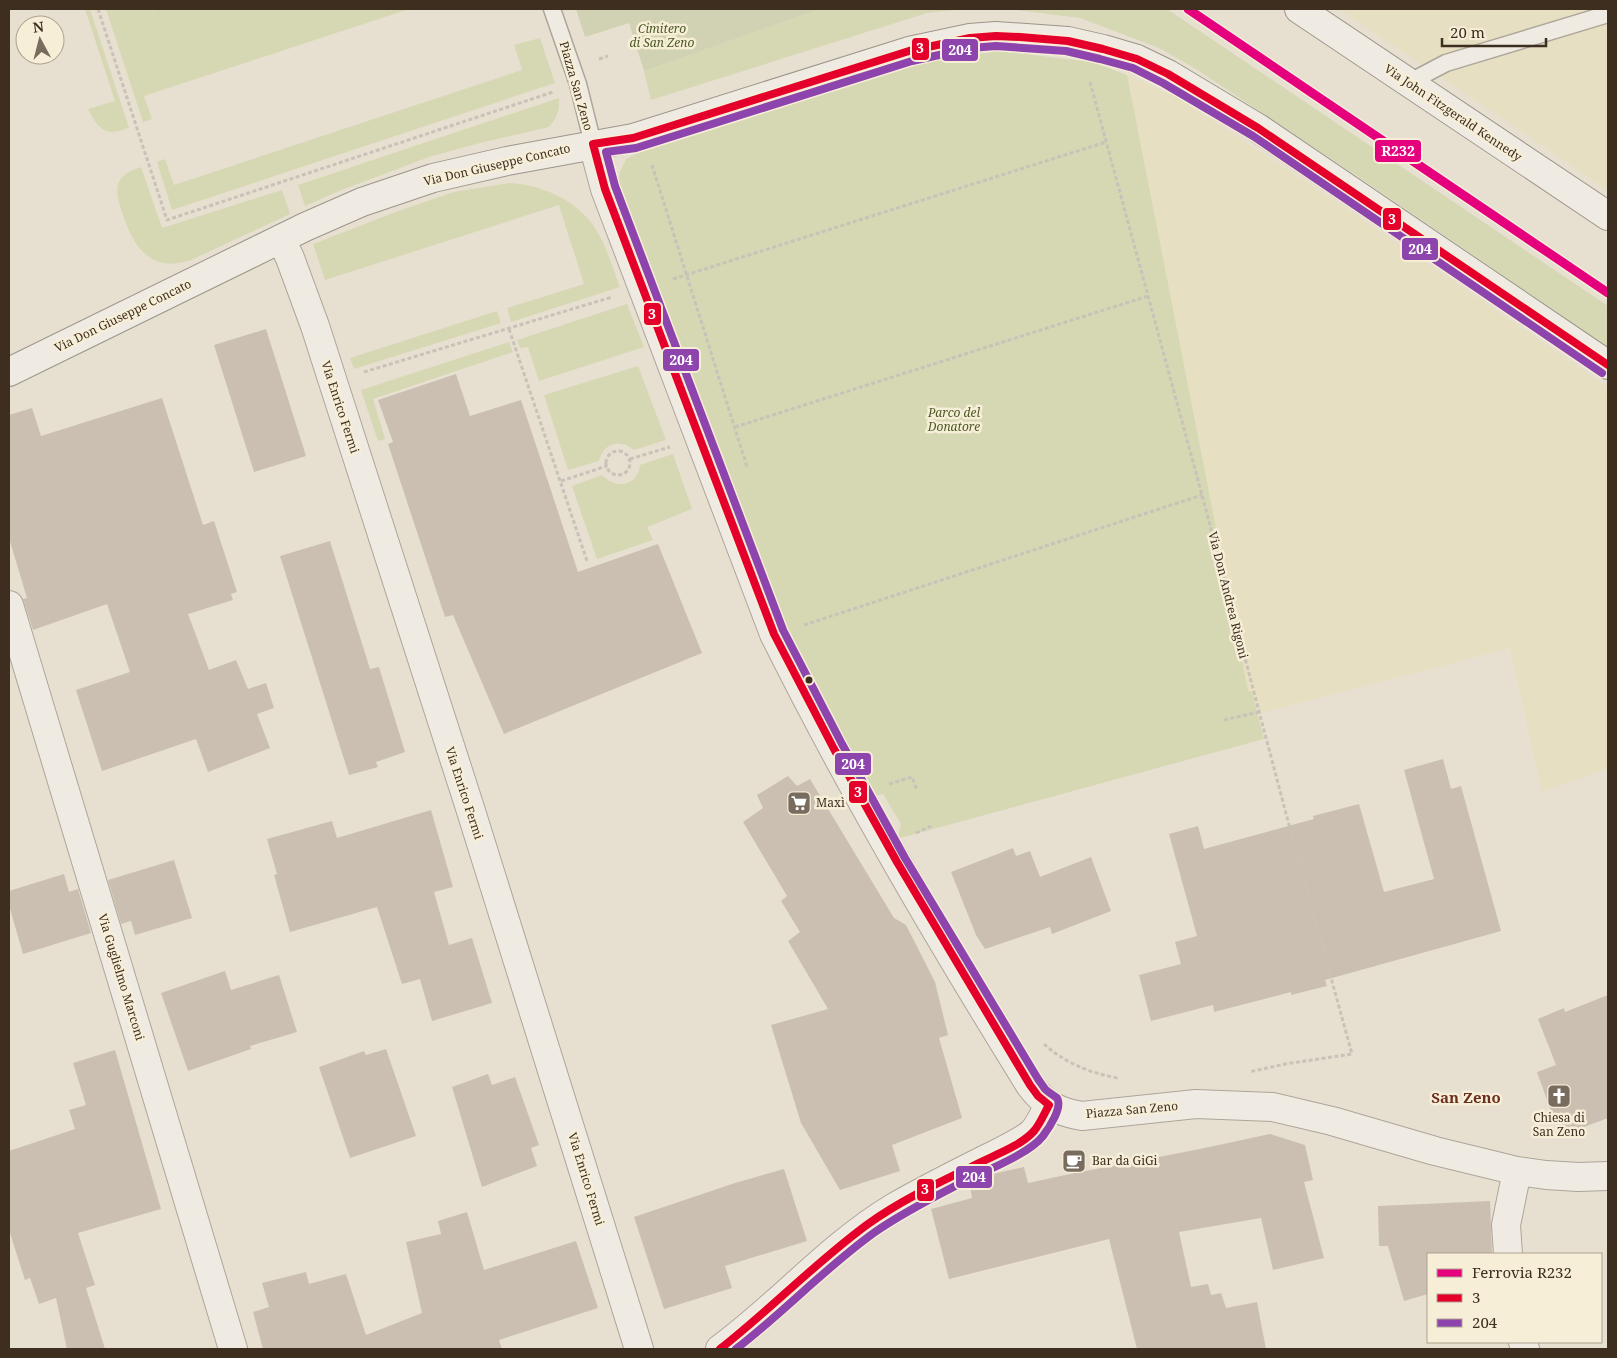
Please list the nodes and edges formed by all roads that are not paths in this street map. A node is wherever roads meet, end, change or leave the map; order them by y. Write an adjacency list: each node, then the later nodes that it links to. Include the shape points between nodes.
1 (552, 9): 5 (lane, Piazza San Zeno, via 578,84)
2 (1299, 9): 4 (street, Via John Fitzgerald Kennedy)
3 (1608, 14): 4 (lane, via 1446,63)
4 (1408, 83): 6 (street, Via John Fitzgerald Kennedy)
5 (593, 144): 7 (street, Via Don Giuseppe Concato, via 433,178 362,202); 8 (street, Via Don Giuseppe Concato, via 633,138 909,51 996,36 1068,41 1137,60 1168,74 1258,128); 11 (street, Piazza San Zeno, via 605,189 774,634 809,704 918,900 1030,1085)
6 (1608, 216)
7 (281, 239): 9 (street, Via Don Giuseppe Concato); 16 (street, Via Enrico Fermi, via 314,326 470,808)
8 (1608, 365)
9 (9, 372)
10 (9, 605): 15 (street, Via Guglielmo Marconi)
11 (1049, 1105): 12 (street, Piazza San Zeno, via 1082,1116 1196,1104 1273,1107 1435,1152); 17 (street, via 1032,1133 872,1221)
12 (1517, 1170): 13 (street, Piazza San Zeno, via 1578,1178); 14 (street, via 1506,1225)
13 (1608, 1176)
14 (1508, 1253)
15 (233, 1349)
16 (639, 1349)
17 (720, 1349)

